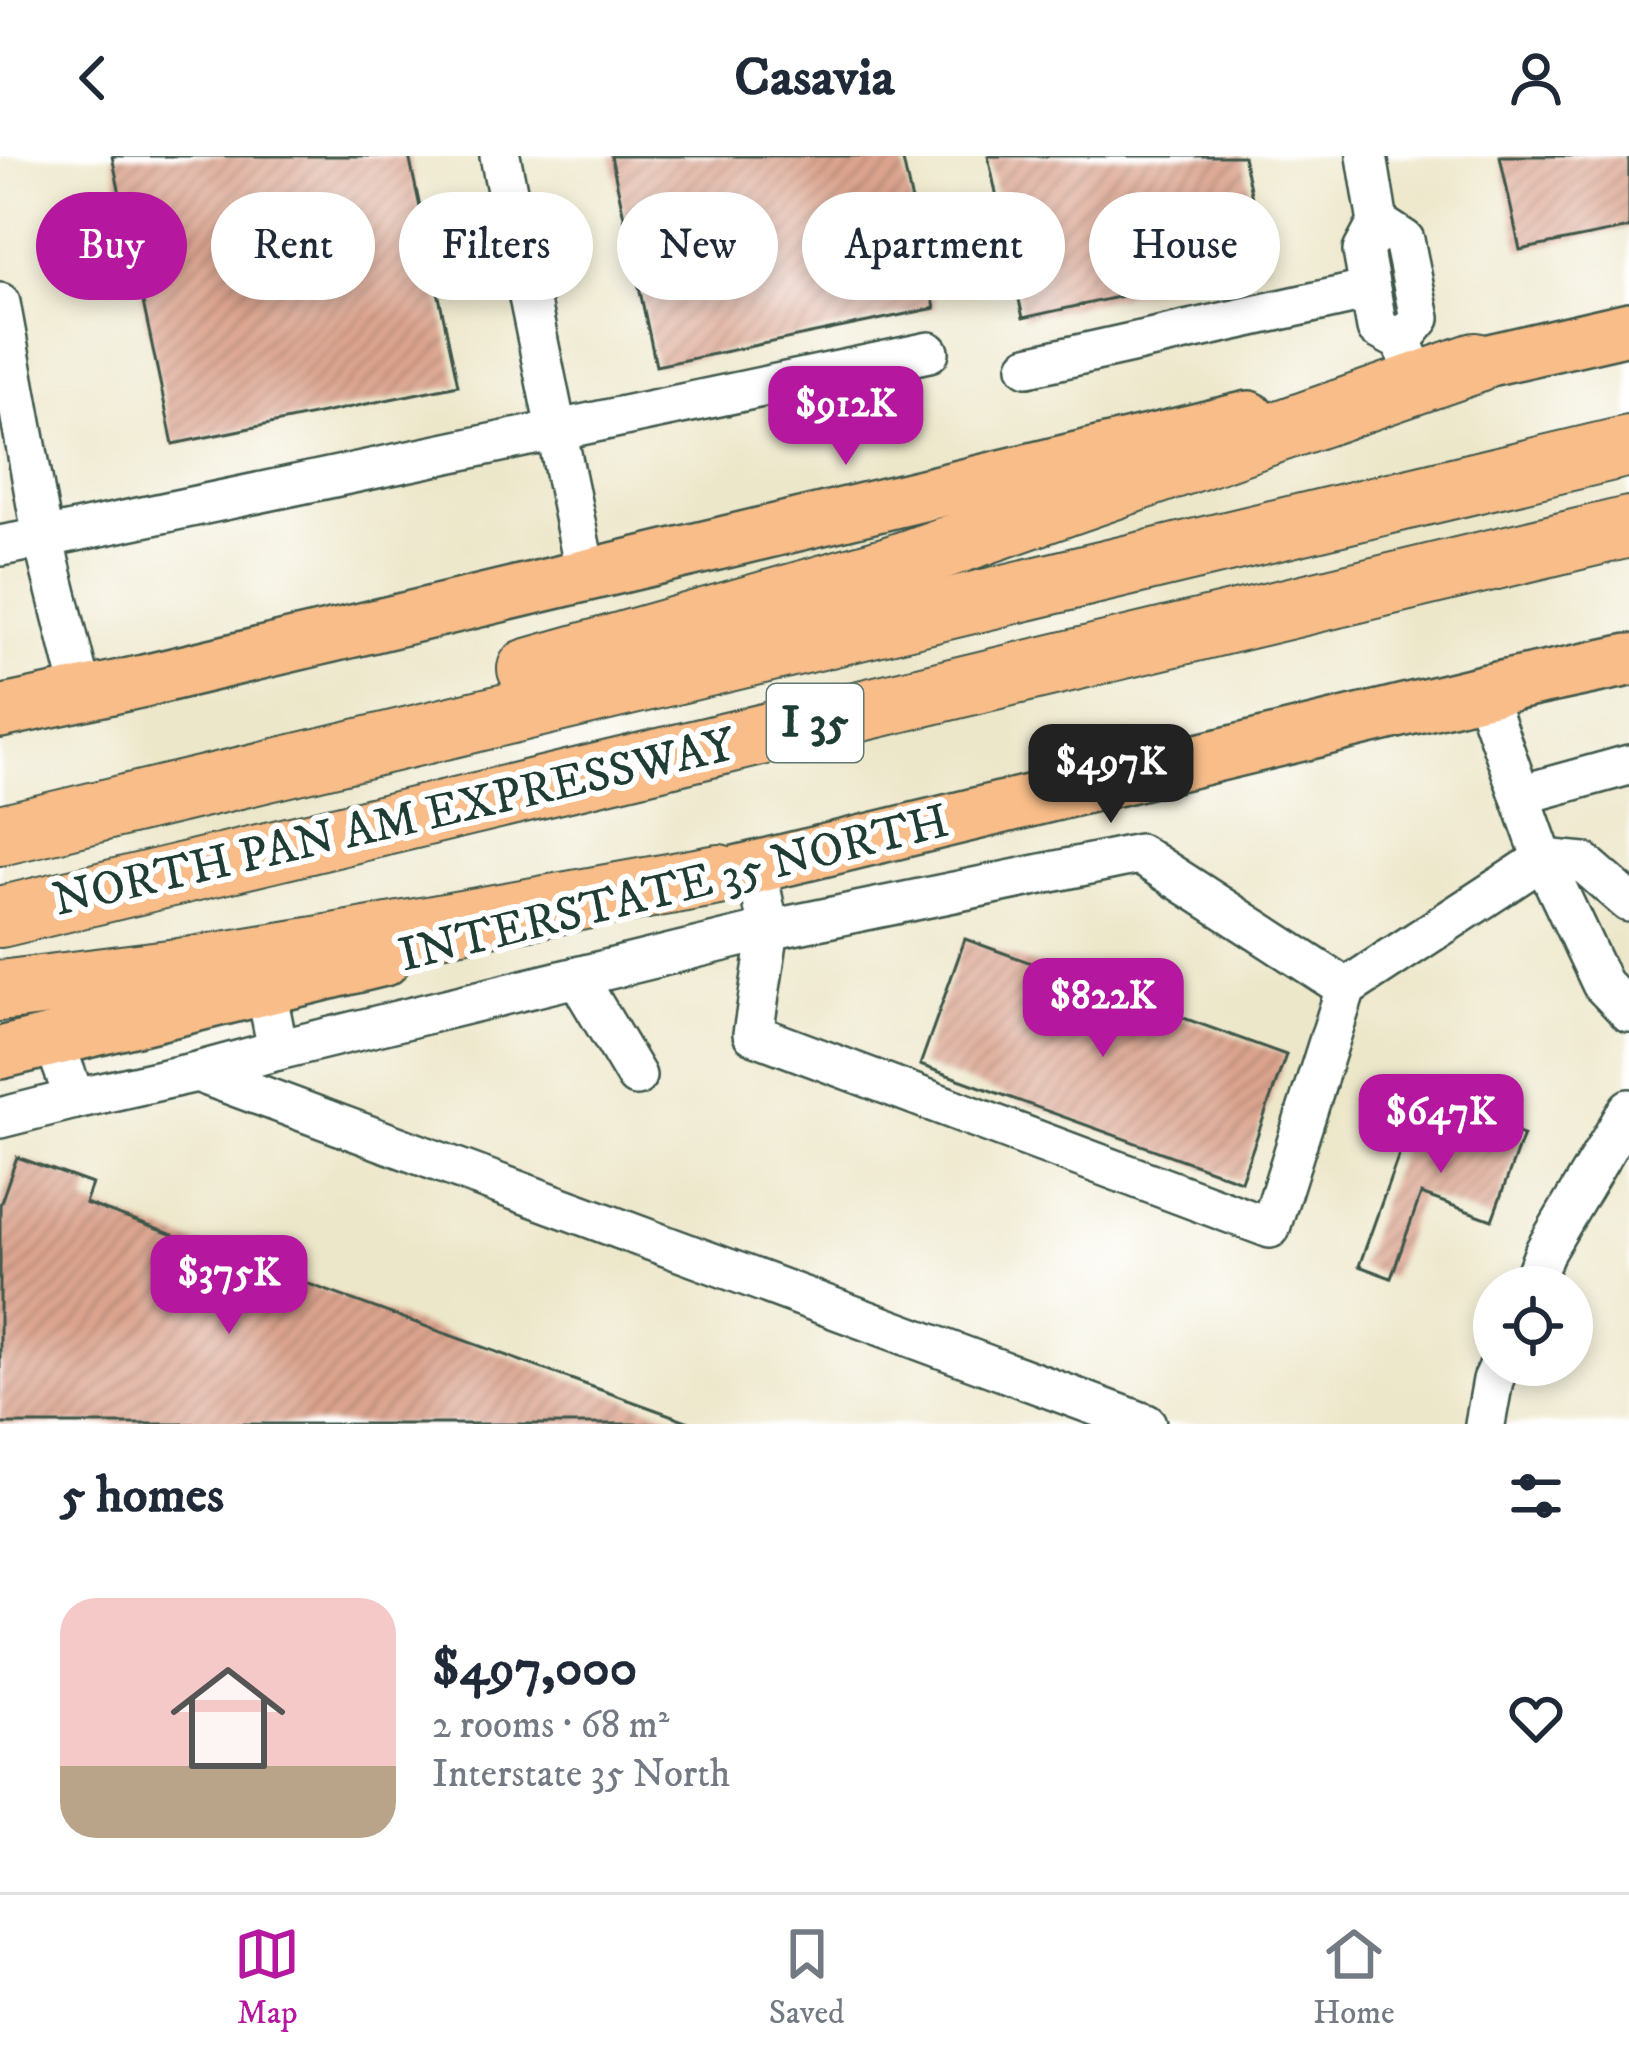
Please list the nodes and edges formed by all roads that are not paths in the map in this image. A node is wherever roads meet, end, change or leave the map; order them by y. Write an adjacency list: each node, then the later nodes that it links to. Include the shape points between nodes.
1 (500, 156): 11 (street)
2 (1366, 156): 3 (street)
3 (1378, 223): 4 (street, via 1363,250); 8 (street, via 1404,240 1420,318)
4 (1370, 290): 8 (street, via 1377,328); 10 (street)
5 (0, 303): 14 (street)
6 (1629, 328): 9 (main road)
7 (929, 352): 11 (street)
8 (1409, 359): 9 (main road); 16 (main road)
9 (1475, 363): 23 (highway, via 892,566)
10 (1028, 365)
11 (555, 429): 14 (street); 16 (street)
12 (1629, 446): 24 (highway, NORTH PAN AM EXPRESSWAY / I 35)
13 (1629, 527): 28 (highway, NORTH PAN AM EXPRESSWAY / I 35)
14 (44, 538): 15 (street); 19 (street)
15 (0, 546)
16 (586, 575): 19 (main road)
17 (1629, 660): 18 (main road, INTERSTATE 35 NORTH)
18 (1484, 691): 22 (street); 26 (main road, INTERSTATE 35 NORTH)
19 (82, 694): 20 (main road)
20 (0, 712)
21 (1629, 765): 22 (street)
22 (1520, 795): 25 (street)
23 (0, 814)
24 (0, 835)
25 (1543, 859): 27 (street, via 1584,863); 31 (street); 34 (street, via 1602,983)
26 (738, 871): 29 (street); 32 (main road, INTERSTATE 35 NORTH); 33 (highway, via 321,946)
27 (1629, 902)
28 (0, 917)
29 (770, 930): 30 (street); 31 (street, via 1139,854); 31 (street, via 753,1034 1270,1228)
30 (577, 977): 36 (street); 39 (street)
31 (1346, 988)
32 (266, 990): 35 (main road, INTERSTATE 35 NORTH); 36 (street)
33 (0, 991)
34 (1629, 1012)
35 (53, 1040): 37 (main road, INTERSTATE 35 NORTH); 40 (street)
36 (278, 1050): 38 (street)
37 (0, 1053)
38 (197, 1072): 40 (street); 45 (street)
39 (636, 1076)
40 (74, 1099): 42 (street)
41 (1629, 1109): 43 (street)
42 (0, 1118)
43 (1539, 1266)
44 (1492, 1386): 46 (street)
45 (1146, 1424)
46 (1485, 1424)

